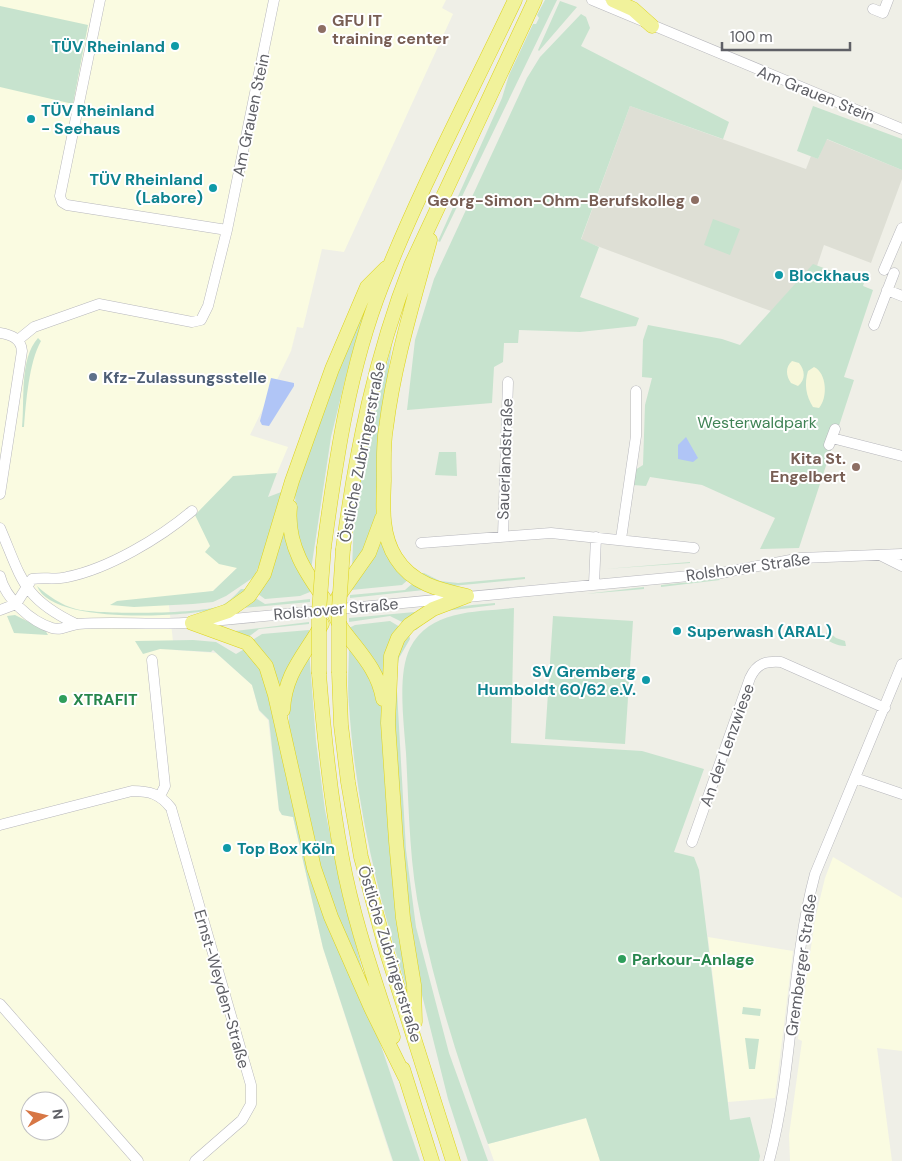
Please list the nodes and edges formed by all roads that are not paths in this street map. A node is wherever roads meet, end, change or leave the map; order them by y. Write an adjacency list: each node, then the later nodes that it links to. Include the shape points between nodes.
1 (100, 0): 13 (street, via 60,196 62,202)
2 (274, 0): 13 (street, Am Grauen Stein)
3 (515, 0): 14 (highway, Östliche Zubringerstraße)
4 (535, 0): 11 (highway, Östliche Zubringerstraße)
5 (592, 0): 9 (street, Am Grauen Stein)
6 (613, 0): 9 (highway, via 633,9)
7 (888, 0): 8 (street, via 883,13)
8 (872, 10)
9 (652, 26): 10 (street, Am Grauen Stein)
10 (902, 129)
11 (439, 208): 27 (highway, via 394,377 385,430); 58 (highway, Östliche Zubringerstraße, bridge, via 411,265 371,389 355,468 338,608 341,725 361,857 387,953)
12 (902, 228): 15 (street, via 889,271)
13 (227, 230): 19 (street, Am Grauen Stein, via 208,306 201,320 192,322 98,304 34,327)
14 (392, 263): 24 (highway, via 367,287 332,368); 59 (highway, Östliche Zubringerstraße, bridge, via 381,286 352,386 335,466 319,611 319,674 330,791 342,860 368,959)
15 (887, 290): 16 (street); 17 (street)
16 (902, 296)
17 (874, 325)
18 (0, 333): 19 (street)
19 (18, 340): 25 (street, via 22,351)
20 (508, 382): 29 (street, Sauerlandstraße)
21 (636, 391): 31 (street, via 636,436)
22 (832, 437): 23 (street)
23 (902, 456)
24 (292, 481): 43 (highway, via 288,523 294,549); 45 (highway, via 259,583 249,596 228,611)
25 (0, 494)
26 (192, 511): 39 (street, via 157,538 132,551 66,578 32,579)
27 (383, 514): 41 (highway, via 388,542 396,559 414,578 431,587); 43 (highway, via 369,553)
28 (0, 528): 39 (street)
29 (503, 536): 30 (street, Rolshover Straße, via 551,532); 32 (street, Rolshover Straße)
30 (596, 537): 31 (street, Rolshover Straße); 38 (street)
31 (621, 539): 33 (street, Rolshover Straße)
32 (421, 543)
33 (694, 548)
34 (902, 554): 35 (street, Rolshover Straße)
35 (878, 555): 36 (street); 38 (street, Rolshover Straße, via 802,558 738,571)
36 (902, 566)
37 (0, 576): 40 (street, Rolshover Straße)
38 (594, 584): 41 (street, Rolshover Straße)
39 (26, 588): 40 (street); 42 (street); 46 (street, via 39,602)
40 (4, 594): 42 (street, Rolshover Straße)
41 (467, 596): 43 (street, Rolshover Straße); 50 (highway, via 433,609 409,625 398,638 391,656)
42 (16, 604): 44 (street); 46 (street, Rolshover Straße, via 54,628)
43 (331, 609): 45 (street, Rolshover Straße); 50 (highway, via 370,664 380,684); 51 (highway, via 298,660 284,691)
44 (0, 610)
45 (192, 623): 46 (street, Rolshover Straße); 51 (highway, via 235,637 247,643 259,656 271,681)
46 (76, 624)
47 (152, 660): 54 (street, via 165,786)
48 (902, 664): 49 (street, Gremberger Straße)
49 (885, 708): 52 (street, Gremberger Straße); 56 (street, An der Lenzwiese, via 782,662 769,661 759,665 750,678)
50 (388, 723): 58 (highway, via 403,918 414,985)
51 (284, 738): 59 (highway, via 314,868 331,917)
52 (855, 778): 53 (street); 64 (street, Gremberger Straße, via 815,874 806,908 782,1100)
53 (902, 794)
54 (162, 797): 55 (street, via 150,792 132,791); 61 (street, Ernst-Weyden-Straße, via 171,808 251,1085 251,1104 242,1120)
55 (0, 826)
56 (692, 842)
57 (0, 1004): 60 (street)
58 (415, 1037): 63 (highway, Östliche Zubringerstraße)
59 (405, 1077): 62 (highway, Östliche Zubringerstraße)
60 (138, 1161)
61 (195, 1161)
62 (432, 1161)
63 (453, 1161)
64 (769, 1161)

